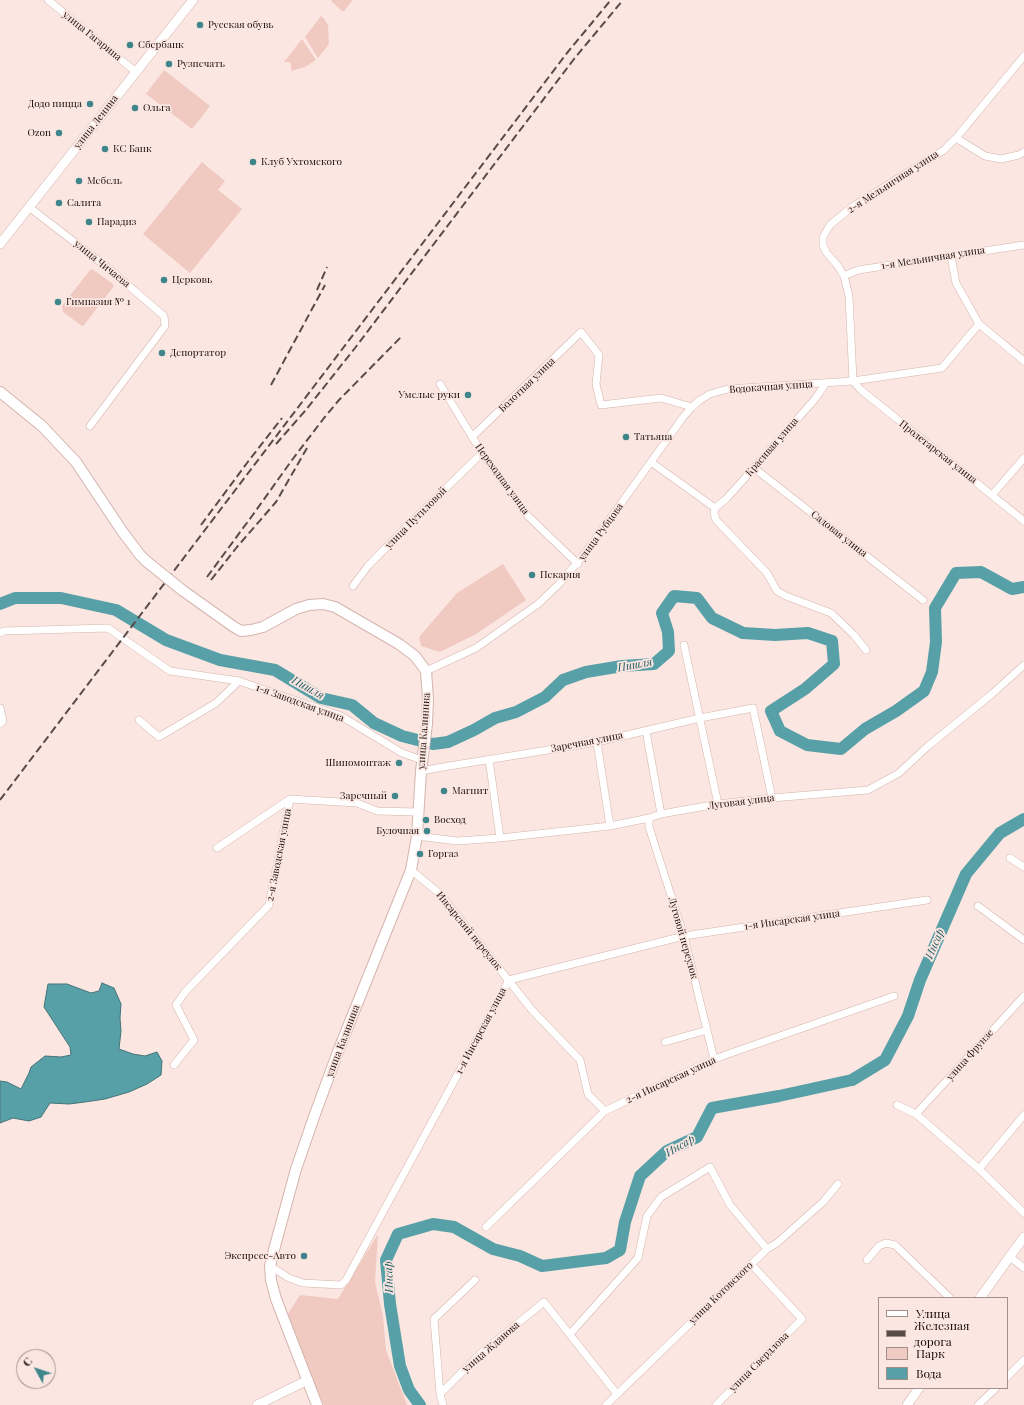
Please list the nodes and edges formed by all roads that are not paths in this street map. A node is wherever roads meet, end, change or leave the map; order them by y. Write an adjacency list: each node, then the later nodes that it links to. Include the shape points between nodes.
1 (48, 0): 4 (street, улица Гагарина)
2 (193, 0): 4 (street, улица Ленина)
3 (1024, 56): 5 (street, 2-я Мельничная улица)
4 (136, 72): 7 (street, улица Ленина)
5 (956, 138): 6 (street, via 985,156 1001,159); 11 (street, 2-я Мельничная улица, via 944,150 852,207 830,225 823,237 823,245)
6 (1024, 152)
7 (29, 207): 8 (street, улица Ленина); 19 (street, улица Чичаева, via 108,268 164,316 165,326)
8 (0, 244)
9 (1024, 245): 10 (street, 1-я Мельничная улица)
10 (951, 256): 11 (street, 1-я Мельничная улица, via 858,270); 12 (street, via 956,283)
11 (844, 276): 14 (street, via 849,296)
12 (980, 324): 13 (street); 14 (street, Водокачная улица, via 942,368)
13 (1024, 361)
14 (853, 381): 15 (street, Водокачная улица); 25 (street, Пролетарская улица)
15 (826, 383): 18 (street, Водокачная улица, via 728,389 710,394); 24 (street, Красивая улица)
16 (440, 384): 20 (street, Переходная улица)
17 (0, 392): 35 (main road, bridge, via 42,426 76,462 146,562 234,627 241,630 263,627 296,609 323,604 335,607 399,644 415,656)
18 (692, 407): 20 (street, Болотная улица, via 661,398 601,404 596,384 599,355 581,332); 23 (street, улица Рубцова)
19 (90, 426)
20 (472, 437): 21 (street, Переходная улица)
21 (482, 453): 28 (street, Переходная улица, via 528,516); 29 (street, улица Путиловой, via 368,566)
22 (1024, 458): 25 (street)
23 (651, 462): 26 (street); 28 (street, улица Рубцова)
24 (754, 468): 26 (street, Красивая улица); 30 (street, Садовая улица)
25 (992, 495): 27 (street, Пролетарская улица)
26 (715, 508): 33 (street, via 716,520 767,573 777,591 831,613)
27 (1024, 521)
28 (578, 564): 35 (street, улица Рубцова, via 538,604 476,648)
29 (354, 586)
30 (923, 600)
31 (2, 632): 36 (street, 1-я Заводская улица, via 108,628 170,671)
32 (684, 645): 38 (street)
33 (866, 650)
34 (1024, 665): 46 (street, Луговая улица, via 898,773 868,790)
35 (426, 671): 43 (main road, улица Калинина, via 428,698)
36 (239, 681): 39 (street, via 216,703 159,737); 43 (street, 1-я Заводская улица, via 341,716 402,753)
37 (0, 708): 40 (street, via 3,721)
38 (700, 718): 41 (street, Заречная улица); 46 (street, Заречная улица, via 752,708); 48 (street)
39 (139, 720)
40 (0, 724)
41 (646, 731): 42 (street, Заречная улица); 50 (street)
42 (597, 742): 44 (street, Заречная улица); 52 (street)
43 (423, 756): 45 (main road, улица Калинина)
44 (489, 759): 45 (street, Заречная улица); 54 (street)
45 (421, 771): 49 (main road, улица Калинина)
46 (772, 798): 48 (street, Луговая улица)
47 (290, 799): 49 (street, 2-я Заводская улица, via 357,804 377,811); 55 (street); 69 (street, 2-я Заводская улица, via 269,906 185,992 176,1005 194,1040)
48 (718, 804): 50 (street, Луговая улица)
49 (418, 812): 53 (main road, улица Калинина)
50 (661, 814): 51 (street, Луговая улица)
51 (649, 818): 52 (street, Луговая улица); 61 (street, Луговой переулок, via 649,827)
52 (610, 826): 54 (street, Луговая улица)
53 (417, 836): 54 (street, Луговая улица, via 457,841); 58 (main road, улица Калинина)
54 (500, 838)
55 (218, 848)
56 (1010, 858): 57 (street)
57 (1024, 867)
58 (411, 870): 63 (street, Инсарский переулок, via 440,894); 83 (main road, улица Калинина, via 315,1114 296,1169)
59 (927, 900): 61 (street, 1-я Инсарская улица)
60 (978, 906): 62 (street)
61 (684, 936): 63 (street, 1-я Инсарская улица); 66 (street, Луговой переулок)
62 (1024, 940)
63 (509, 980): 71 (street, Инсарский переулок, via 532,1010 580,1060 588,1094); 83 (street, 1-я Инсарская улица, via 346,1280 341,1285 303,1282 289,1278)
64 (894, 996): 68 (street, 2-я Инсарская улица)
65 (1024, 996): 72 (street, улица Фрунзе)
66 (707, 1030): 67 (street); 68 (street, Луговой переулок)
67 (666, 1042)
68 (714, 1059): 71 (street, 2-я Инсарская улица)
69 (174, 1065)
70 (897, 1105): 72 (street)
71 (605, 1111): 77 (street, 2-я Инсарская улица)
72 (916, 1114): 74 (street)
73 (1024, 1115): 74 (street)
74 (979, 1169): 76 (street)
75 (838, 1184): 79 (street, улица Котовского, via 823,1202)
76 (1024, 1213)
77 (486, 1227)
78 (1024, 1237): 80 (street)
79 (767, 1249): 82 (street, улица Котовского); 88 (street, via 730,1205 710,1167 661,1197 647,1216 638,1258)
80 (1010, 1256): 84 (street); 87 (street)
81 (868, 1260): 86 (street, via 879,1246 886,1243 895,1245)
82 (751, 1264): 95 (street, улица Котовского); 100 (street, улица Свердлова, via 802,1319)
83 (270, 1266): 91 (main road, улица Калинина, via 276,1299)
84 (1024, 1268)
85 (475, 1280): 94 (street, via 434,1319)
86 (949, 1297)
87 (981, 1297)
88 (570, 1334): 94 (street, улица Жданова, via 544,1302 480,1354); 95 (street)
89 (1024, 1360): 90 (street)
90 (1008, 1376)
91 (308, 1380): 96 (street); 97 (main road, улица Калинина)
92 (918, 1389): 101 (street)
93 (995, 1389): 102 (street)
94 (440, 1394): 98 (street)
95 (616, 1394): 99 (street, улица Котовского)
96 (257, 1405)
97 (318, 1405)
98 (444, 1405)
99 (606, 1405)
100 (716, 1405)
101 (907, 1405)
102 (978, 1405)

